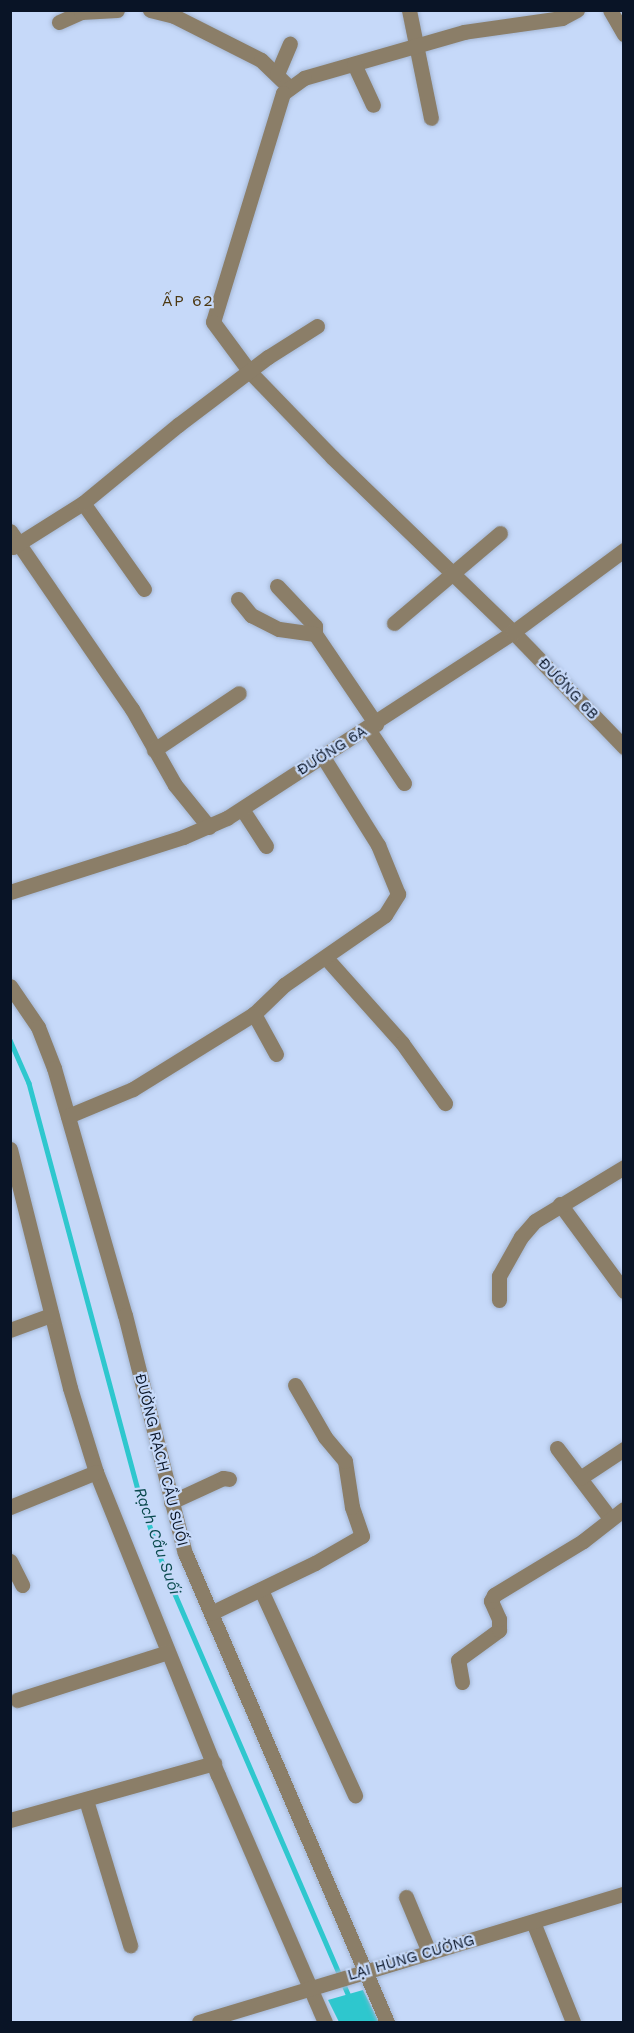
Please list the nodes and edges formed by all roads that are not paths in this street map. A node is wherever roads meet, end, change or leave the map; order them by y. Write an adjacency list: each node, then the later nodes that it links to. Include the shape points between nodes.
1 (117, 10): 7 (street)
2 (150, 10): 9 (street, via 174,16)
3 (194, 10): 9 (street)
4 (409, 10): 12 (street)
5 (577, 10): 12 (street, via 562,18 464,32)
6 (610, 10): 10 (street)
7 (93, 11): 8 (street)
8 (59, 22)
9 (197, 29): 14 (street, via 261,60)
10 (624, 34)
11 (290, 44): 14 (street)
12 (417, 46): 13 (street); 17 (street)
13 (354, 64): 15 (street, via 304,78); 16 (street)
14 (277, 74): 15 (street)
15 (290, 88): 19 (street, ĐƯỜNG 6B, via 274,111 213,322)
16 (373, 105)
17 (431, 118)
18 (317, 326): 19 (street)
19 (250, 372): 20 (street); 25 (street, ĐƯỜNG 6B)
20 (83, 503): 23 (street); 27 (street)
21 (10, 531): 23 (street)
22 (500, 533): 25 (street)
23 (15, 547): 35 (street, via 132,709)
24 (624, 550): 30 (street, ĐƯỜNG 6A)
25 (450, 574): 29 (street); 30 (street, ĐƯỜNG 6B)
26 (277, 585): 31 (street, via 315,626)
27 (144, 589)
28 (238, 599): 31 (street, via 252,615 279,629)
29 (394, 622)
30 (513, 632): 33 (street, ĐƯỜNG 6A); 34 (street, ĐƯỜNG 6B)
31 (315, 634): 33 (street)
32 (239, 693): 35 (street)
33 (372, 726): 36 (street, ĐƯỜNG 6A); 37 (street)
34 (624, 747)
35 (154, 750): 39 (street, via 175,785)
36 (323, 756): 38 (street, ĐƯỜNG 6A); 42 (street, via 378,845 398,894 385,915)
37 (404, 783)
38 (242, 809): 39 (street, ĐƯỜNG 6A); 40 (street)
39 (209, 827): 41 (street, ĐƯỜNG 6A)
40 (266, 846)
41 (10, 892)
42 (327, 959): 44 (street, via 284,985); 46 (street, via 402,1043)
43 (10, 986): 47 (street, ĐƯỜNG RẠCH CẦU SUỐI, via 38,1027)
44 (254, 1014): 45 (street); 47 (street, via 134,1089)
45 (276, 1054)
46 (445, 1103)
47 (68, 1116): 61 (street, ĐƯỜNG RẠCH CẦU SUỐI, via 125,1315)
48 (10, 1149): 53 (street)
49 (623, 1168): 50 (street)
50 (560, 1204): 51 (street); 52 (street, via 535,1221 521,1237 499,1276)
51 (624, 1291)
52 (499, 1300)
53 (51, 1315): 54 (street); 58 (street)
54 (10, 1329)
55 (295, 1385): 67 (street, via 325,1437 345,1461 352,1507 362,1536)
56 (557, 1448): 59 (street)
57 (624, 1449): 59 (street)
58 (96, 1472): 62 (street); 69 (street)
59 (580, 1478): 64 (street)
60 (229, 1479): 61 (street, via 223,1478)
61 (171, 1502): 68 (street, ĐƯỜNG RẠCH CẦU SUỐI, via 185,1553)
62 (10, 1507)
63 (624, 1509): 64 (street)
64 (610, 1518): 70 (street, via 583,1541 494,1595 491,1601 499,1630 458,1660)
65 (10, 1561): 66 (street)
66 (22, 1585)
67 (261, 1590): 68 (street); 73 (street)
68 (212, 1613): 81 (street, ĐƯỜNG RẠCH CẦU SUỐI)
69 (168, 1652): 71 (street); 72 (street)
70 (462, 1682)
71 (17, 1700)
72 (214, 1763): 74 (street); 82 (street)
73 (356, 1795)
74 (86, 1800): 75 (street); 79 (street)
75 (10, 1820)
76 (624, 1894): 78 (street, LẠI HÙNG CƯỜNG)
77 (406, 1897): 80 (street)
78 (533, 1922): 80 (street, LẠI HÙNG CƯỜNG); 86 (street)
79 (130, 1945)
80 (429, 1952): 81 (street, LẠI HÙNG CƯỜNG)
81 (363, 1972): 82 (street, LẠI HÙNG CƯỜNG); 85 (street, ĐƯỜNG RẠCH CẦU SUỐI)
82 (314, 1987): 83 (street, LẠI HÙNG CƯỜNG); 84 (street)
83 (199, 2022)
84 (325, 2022)
85 (387, 2022)
86 (573, 2022)

